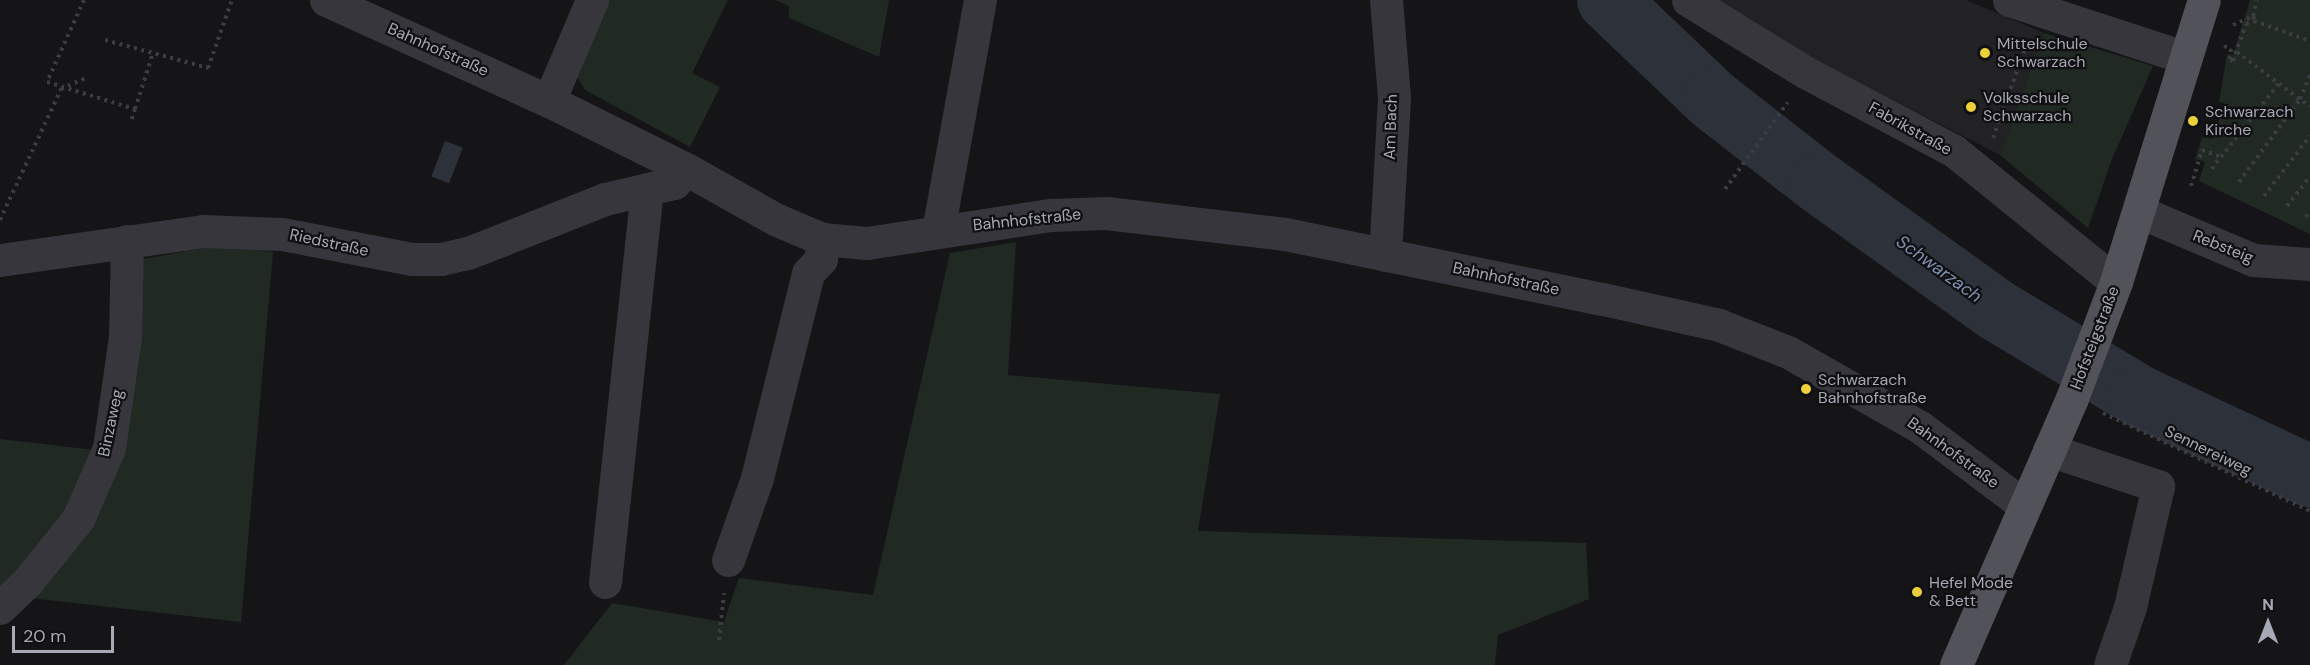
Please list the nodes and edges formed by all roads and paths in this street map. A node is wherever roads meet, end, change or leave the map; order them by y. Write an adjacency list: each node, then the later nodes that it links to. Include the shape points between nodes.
1 (84, 0): 22 (path, via 47,82)
2 (232, 0): 17 (path, via 208,68)
3 (326, 0): 24 (street, Bahnhofstraße)
4 (592, 0): 24 (street)
5 (980, 0): 45 (street)
6 (1386, 0): 48 (street, Am Bach, via 1394,97)
7 (1688, 0): 51 (street, Fabrikstraße, via 1805,72 1954,151)
8 (2204, 0): 18 (main road, Hofsteigstraße)
9 (2257, 0): 11 (path)
10 (2024, 5): 18 (street); 30 (path)
11 (2254, 19): 12 (path); 14 (path); 16 (path, via 2246,24)
12 (2230, 26)
13 (105, 40): 17 (path)
14 (2310, 41)
15 (2231, 49): 16 (path, via 2230,60)
16 (2237, 51): 21 (path)
17 (153, 53): 26 (path)
18 (2186, 58): 42 (main road, Hofsteigstraße)
19 (2310, 75): 23 (path)
20 (88, 77): 22 (path)
21 (2279, 83): 23 (path); 31 (path)
22 (61, 89): 26 (path); 44 (path)
23 (2300, 99): 25 (path); 35 (path)
24 (549, 101): 32 (street, Bahnhofstraße)
25 (2310, 107)
26 (135, 109): 28 (path)
27 (1781, 114): 37 (path)
28 (131, 121)
29 (2310, 135): 39 (path)
30 (1990, 148)
31 (2220, 157): 33 (path); 36 (path, via 2202,150)
32 (686, 169): 38 (street, Riedstraße, via 674,183); 46 (street, Bahnhofstraße, via 777,220)
33 (2212, 169)
34 (2310, 177): 40 (path)
35 (2239, 182)
36 (2192, 186)
37 (1725, 189)
38 (647, 190): 47 (street, Riedstraße, via 605,199 468,253 441,259 412,259 282,234 203,231); 57 (street)
39 (2264, 196)
40 (2287, 206)
41 (2310, 211): 43 (path)
42 (2140, 212): 50 (street, Rebsteig, via 2253,260); 51 (main road, Hofsteigstraße)
43 (2306, 217)
44 (0, 220)
45 (938, 231): 46 (street, Bahnhofstraße, via 867,243); 48 (street, Bahnhofstraße, via 1051,215 1106,213 1285,234)
46 (822, 239): 56 (street, via 821,259 808,273 757,478)
47 (127, 241): 49 (street, Riedstraße); 58 (street, Binzaweg, via 125,337 109,448 78,519 27,582)
48 (1385, 255): 54 (street, Bahnhofstraße, via 1719,325 1788,352 1920,427)
49 (0, 260)
50 (2302, 270)
51 (2116, 282): 52 (main road, Hofsteigstraße, via 2096,337)
52 (2086, 401): 53 (main road, Hofsteigstraße); 55 (path, Sennereiweg)
53 (2049, 450): 54 (main road, Hofsteigstraße); 61 (street, via 2158,486 2130,607)
54 (2025, 506): 60 (main road, Hofsteigstraße)
55 (2310, 511)
56 (728, 560): 59 (path)
57 (605, 582)
58 (0, 608)
59 (719, 640)
60 (1956, 665)
61 (2110, 665)

